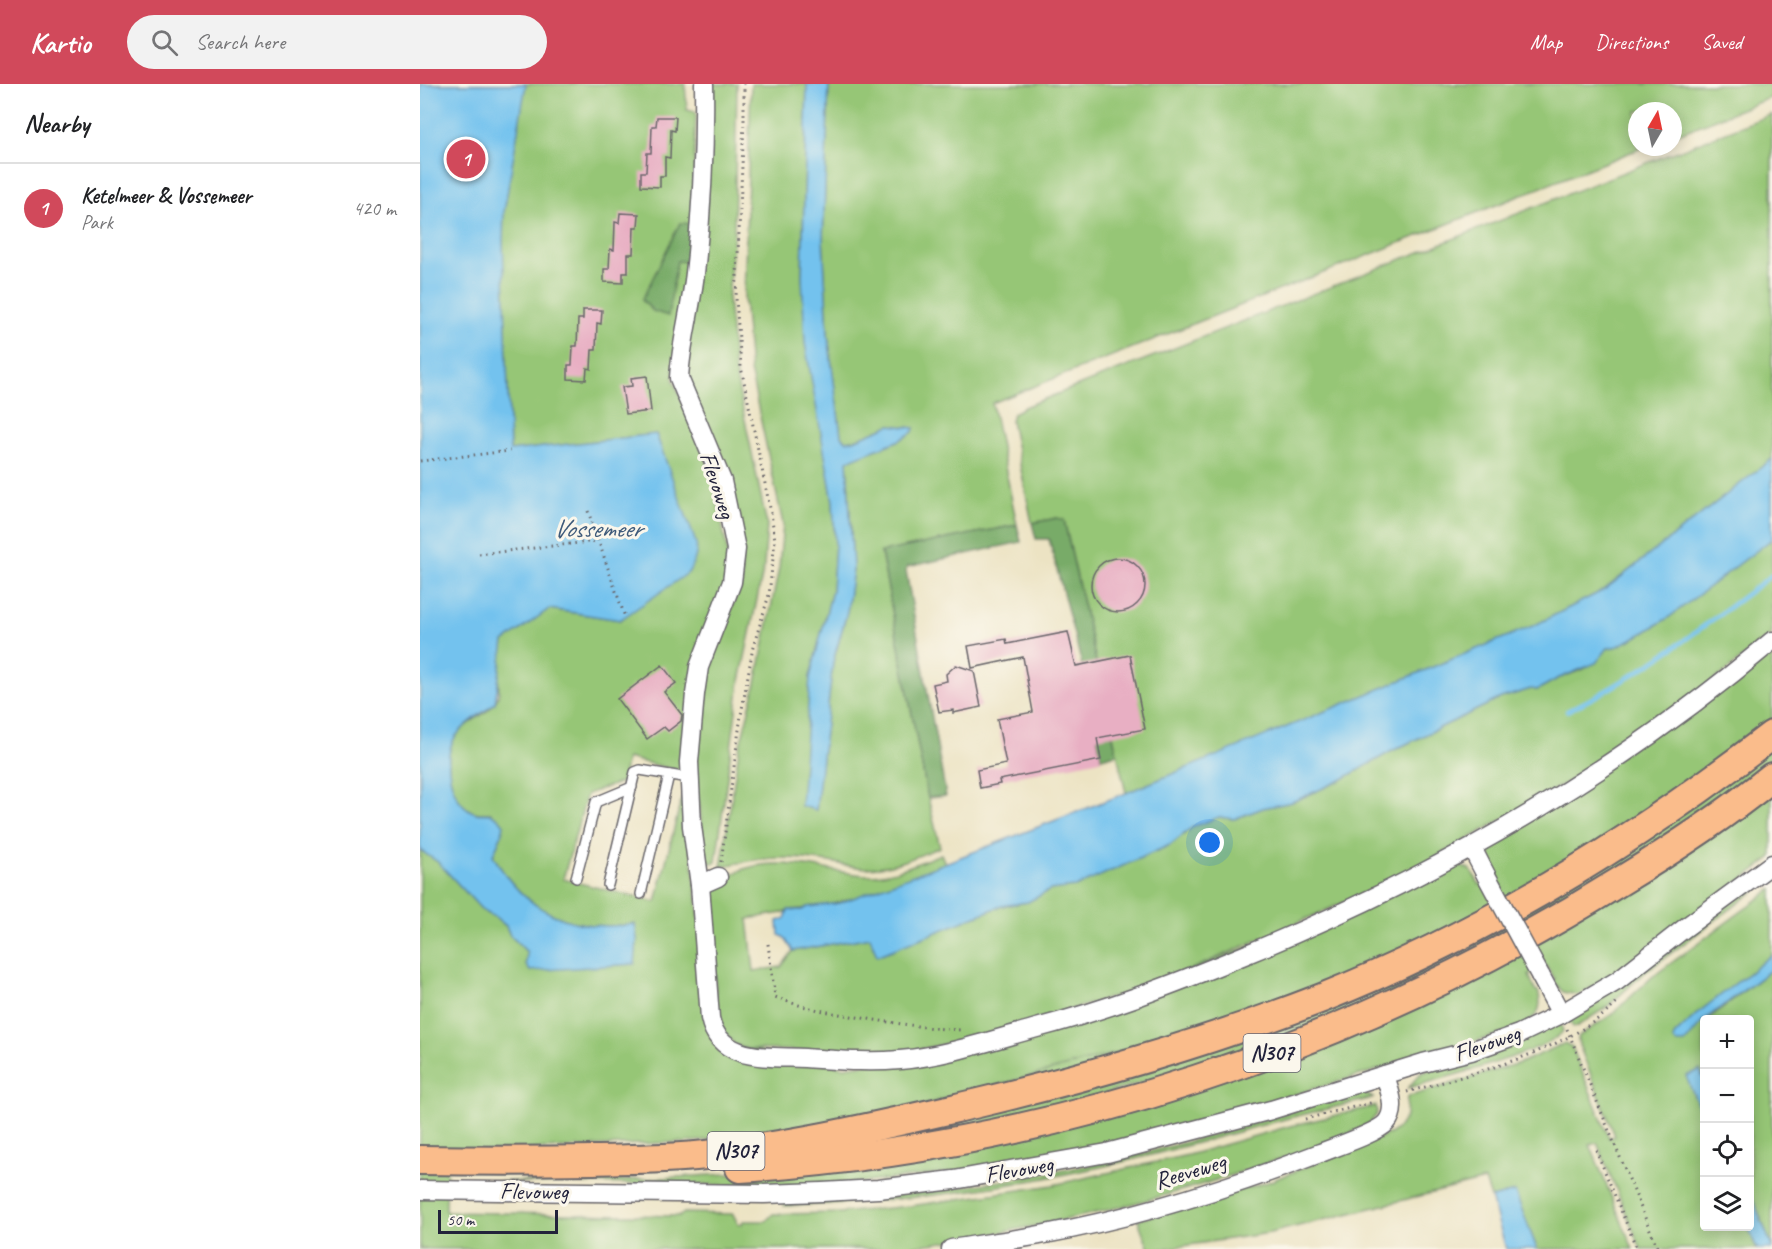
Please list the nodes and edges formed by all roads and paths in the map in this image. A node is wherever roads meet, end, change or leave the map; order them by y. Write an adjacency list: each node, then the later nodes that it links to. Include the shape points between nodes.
1 (704, 84): 13 (street, Flevoweg, via 701,220 679,378 722,481 736,549 732,582 699,667)
2 (744, 84): 17 (path, via 736,298 741,367 775,540 769,595 753,647 741,715)
3 (510, 451): 4 (path)
4 (420, 461)
5 (588, 511): 6 (path)
6 (598, 541): 7 (path); 8 (path)
7 (479, 554)
8 (626, 617)
9 (1772, 641): 15 (street, Flevoweg, via 1640,742)
10 (1772, 735): 30 (highway, Flevoweg / N307, via 1636,833 1473,928 1324,997 1199,1042 1012,1095 797,1143 695,1156)
11 (669, 775): 13 (lane); 14 (lane, via 640,770 635,772); 21 (lane)
12 (1772, 777): 30 (highway, Flevoweg / N307, via 1702,829 1604,892 1459,972 1332,1030 1169,1088 1003,1132 852,1157 656,1173)
13 (690, 778): 20 (street, Flevoweg)
14 (632, 787): 18 (lane, via 596,802); 19 (lane)
15 (1472, 848): 20 (street, Flevoweg, via 1339,916 1131,1000 976,1044 902,1060 872,1062 742,1054 720,1040 710,1018); 23 (street, bridge)
16 (1772, 864): 23 (street, Flevoweg, via 1617,981)
17 (718, 877): 20 (street)
18 (576, 878)
19 (608, 885)
20 (700, 885)
21 (641, 894)
22 (768, 944): 24 (path, via 776,997 824,1012)
23 (1561, 1014): 26 (street, Flevoweg, via 1496,1042)
24 (966, 1030)
25 (1570, 1035): 34 (path)
26 (1385, 1075): 30 (street, Flevoweg, via 1107,1153 878,1189 764,1194); 32 (street, Reeveweg, via 1392,1104 1385,1125 1346,1143 1122,1216 1046,1234)
27 (1596, 1150): 33 (path)
28 (420, 1160): 30 (highway, N307)
29 (420, 1173): 30 (highway, N307)
30 (455, 1175): 31 (street)
31 (420, 1190)
32 (951, 1249)
33 (1636, 1249)
34 (1658, 1249)

